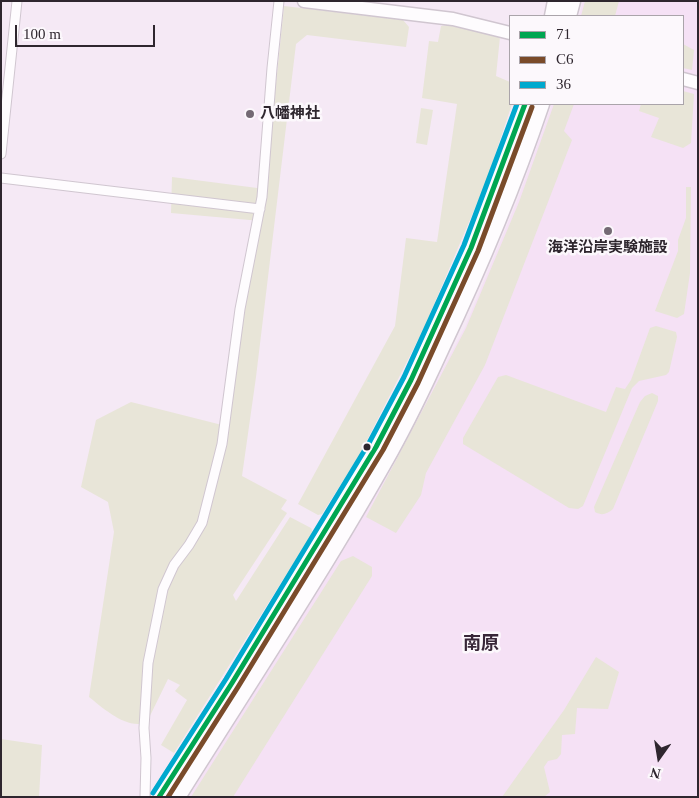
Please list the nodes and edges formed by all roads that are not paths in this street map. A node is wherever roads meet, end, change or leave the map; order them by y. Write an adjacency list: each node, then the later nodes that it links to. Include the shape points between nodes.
1 (17, 1): 13 (street)
2 (279, 1): 15 (street)
3 (304, 1): 8 (street, via 453,19)
4 (556, 1): 6 (highway)
5 (572, 1): 7 (highway)
6 (553, 15)
7 (568, 15)
8 (509, 33)
9 (684, 79): 10 (street)
10 (698, 83)
11 (525, 105): 17 (highway, via 472,248 376,447)
12 (541, 105): 18 (highway, via 513,184 484,252 424,385 390,450)
13 (1, 154)
14 (1, 178): 15 (street)
15 (260, 209): 16 (street, via 240,309 222,444 206,510 196,534 167,578 160,601 148,663 144,728)
16 (145, 797)
17 (159, 797)
18 (177, 797)

